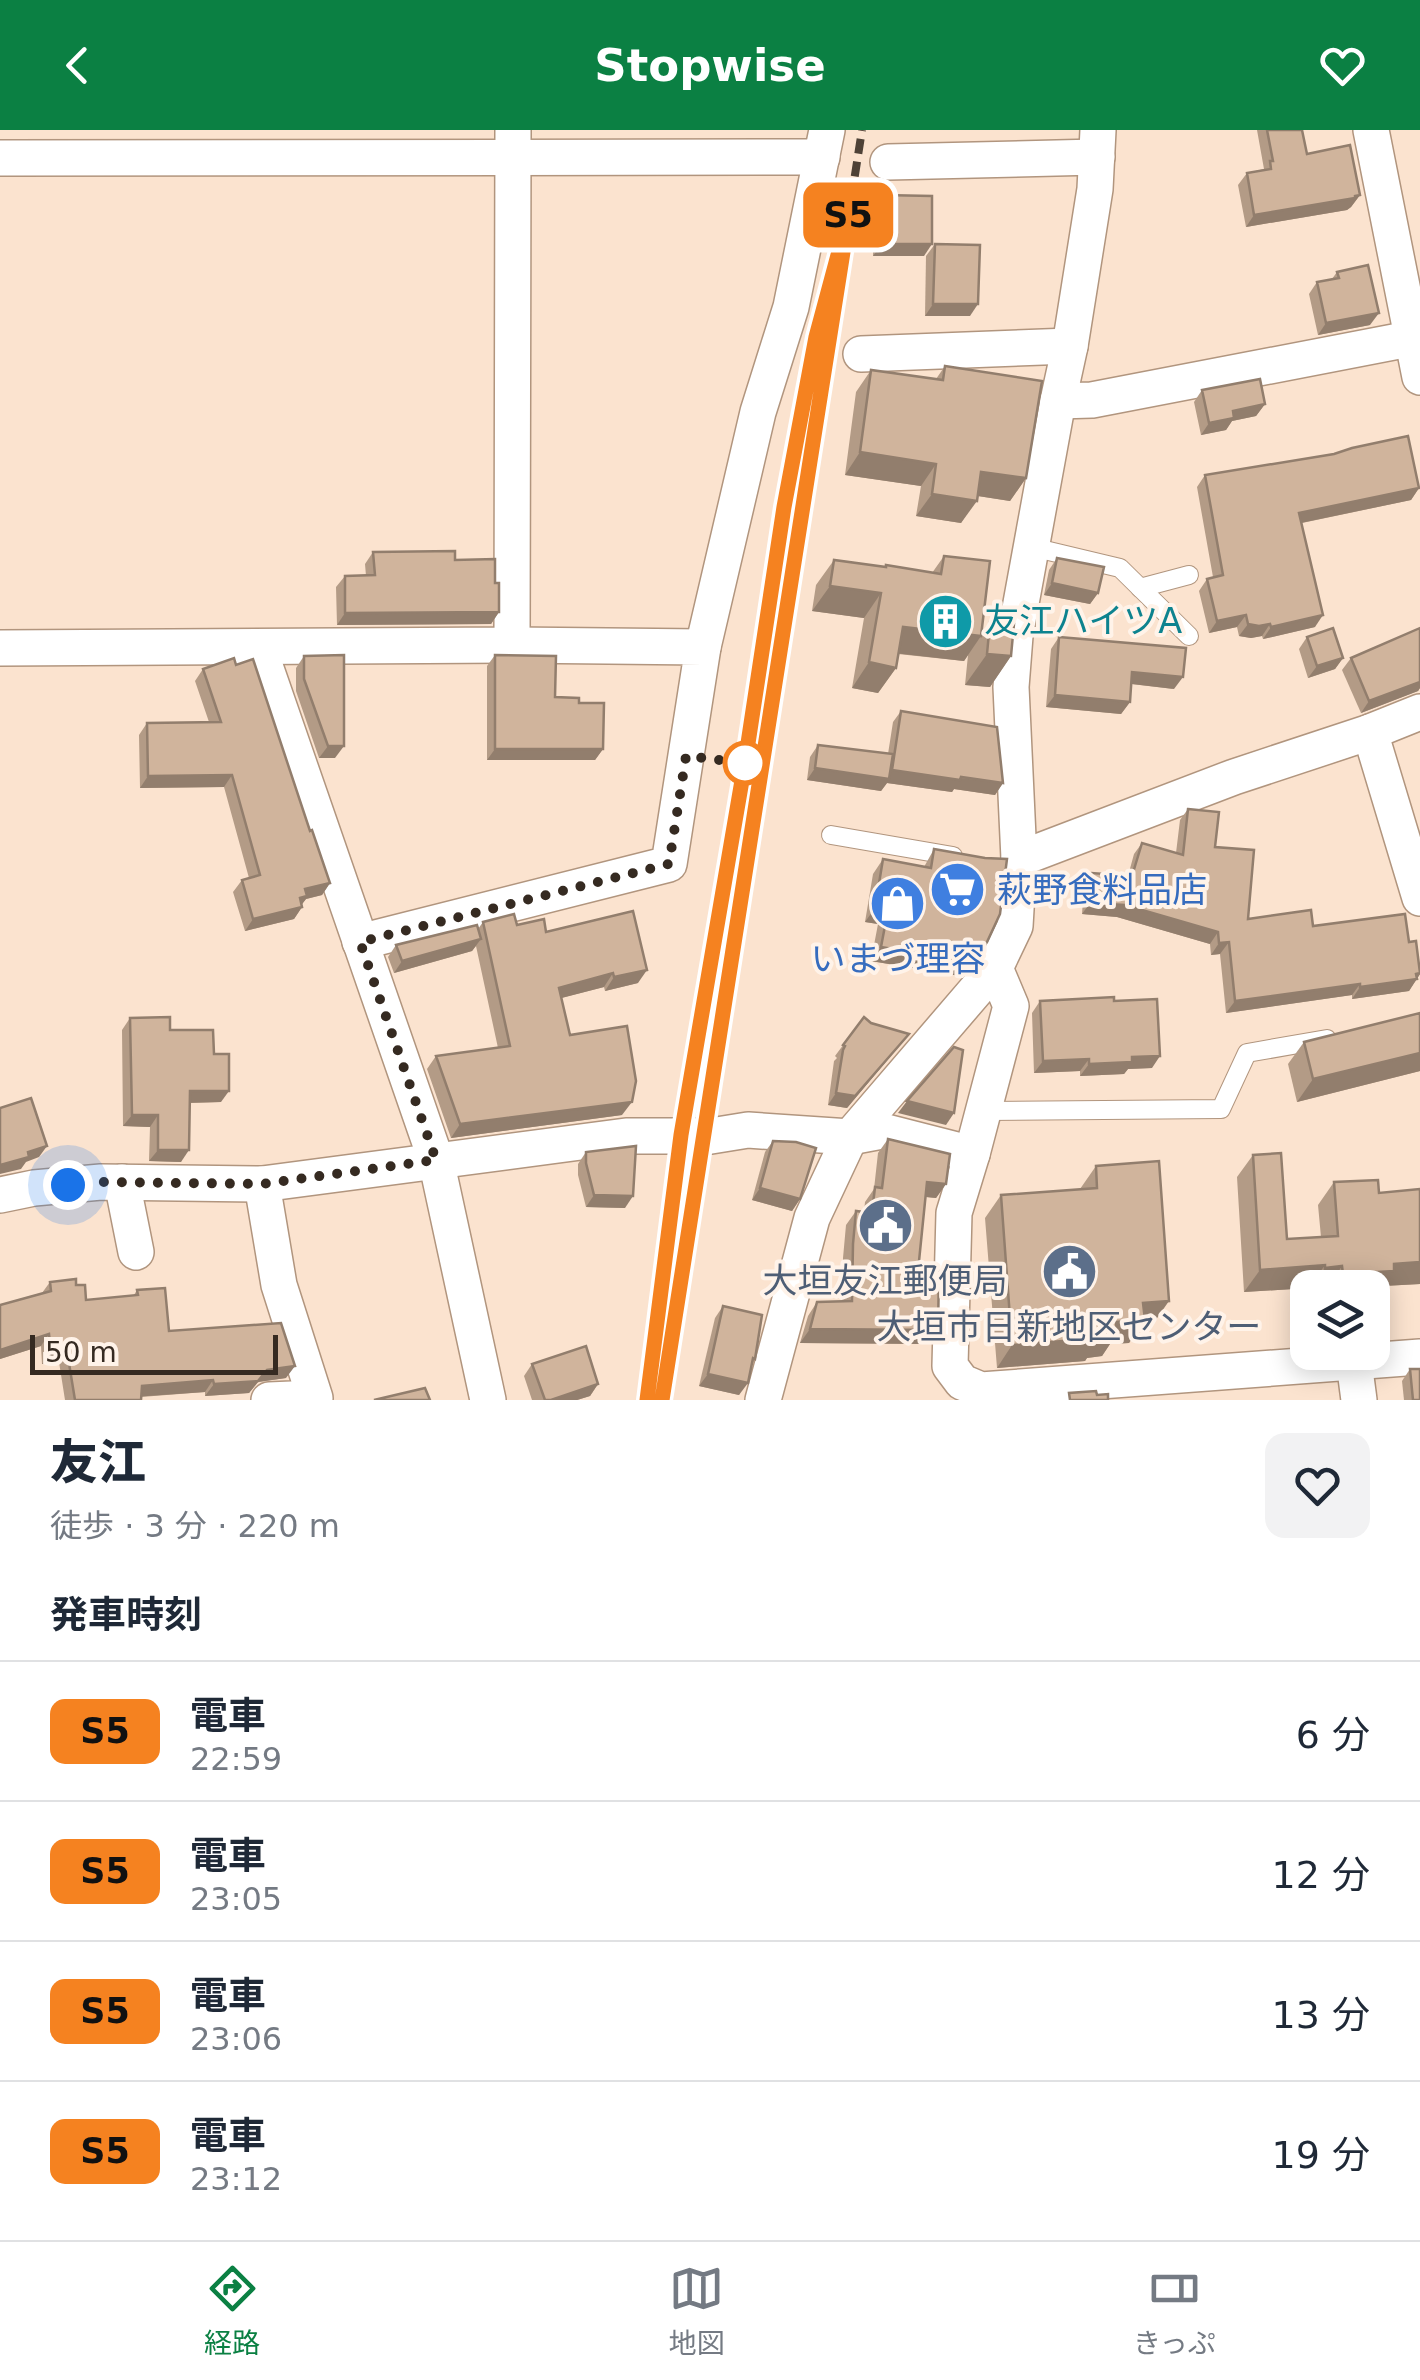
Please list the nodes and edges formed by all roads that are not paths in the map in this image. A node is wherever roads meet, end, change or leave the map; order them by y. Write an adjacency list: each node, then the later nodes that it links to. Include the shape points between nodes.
1 (1370, 130): 7 (street)
2 (825, 143): 4 (street); 18 (street, via 791,307 758,412)
3 (1098, 143): 6 (street); 8 (street)
4 (513, 144): 5 (street); 16 (street)
5 (0, 158)
6 (888, 162)
7 (1416, 338): 10 (street); 11 (street)
8 (1070, 346): 9 (street); 11 (street)
9 (861, 354)
10 (1420, 377)
11 (1058, 401): 12 (street)
12 (1032, 547): 14 (lane, via 1120,568); 23 (street, via 1010,687)
13 (1189, 574): 14 (lane)
14 (1140, 588): 15 (lane)
15 (1189, 636)
16 (512, 645): 17 (street); 18 (street)
17 (264, 646): 19 (street); 26 (street, via 265,666)
18 (703, 647): 26 (street, via 669,864)
19 (0, 648)
20 (1420, 712): 21 (street)
21 (1370, 732): 23 (street); 25 (street)
22 (831, 835): 24 (lane)
23 (1012, 859): 27 (street, via 1014,926)
24 (978, 860)
25 (1420, 898)
26 (360, 942): 32 (street)
27 (995, 968): 29 (street, via 1011,1006); 30 (street)
28 (1341, 1036): 29 (lane, via 1247,1053 1221,1109)
29 (984, 1111): 31 (street)
30 (850, 1138): 31 (street, via 882,1130); 32 (street, via 748,1130 626,1136); 45 (street, via 812,1218)
31 (972, 1154): 42 (street, via 954,1213)
32 (436, 1160): 34 (street); 44 (street)
33 (122, 1182): 34 (street); 35 (street); 36 (street)
34 (262, 1184): 43 (street, via 279,1285 316,1398)
35 (0, 1195)
36 (136, 1252)
37 (1420, 1357): 38 (street)
38 (1390, 1359)
39 (1304, 1370): 41 (street)
40 (1355, 1370): 46 (street)
41 (1197, 1387): 42 (street)
42 (954, 1391)
43 (269, 1400)
44 (488, 1400)
45 (763, 1400)
46 (1360, 1400)

